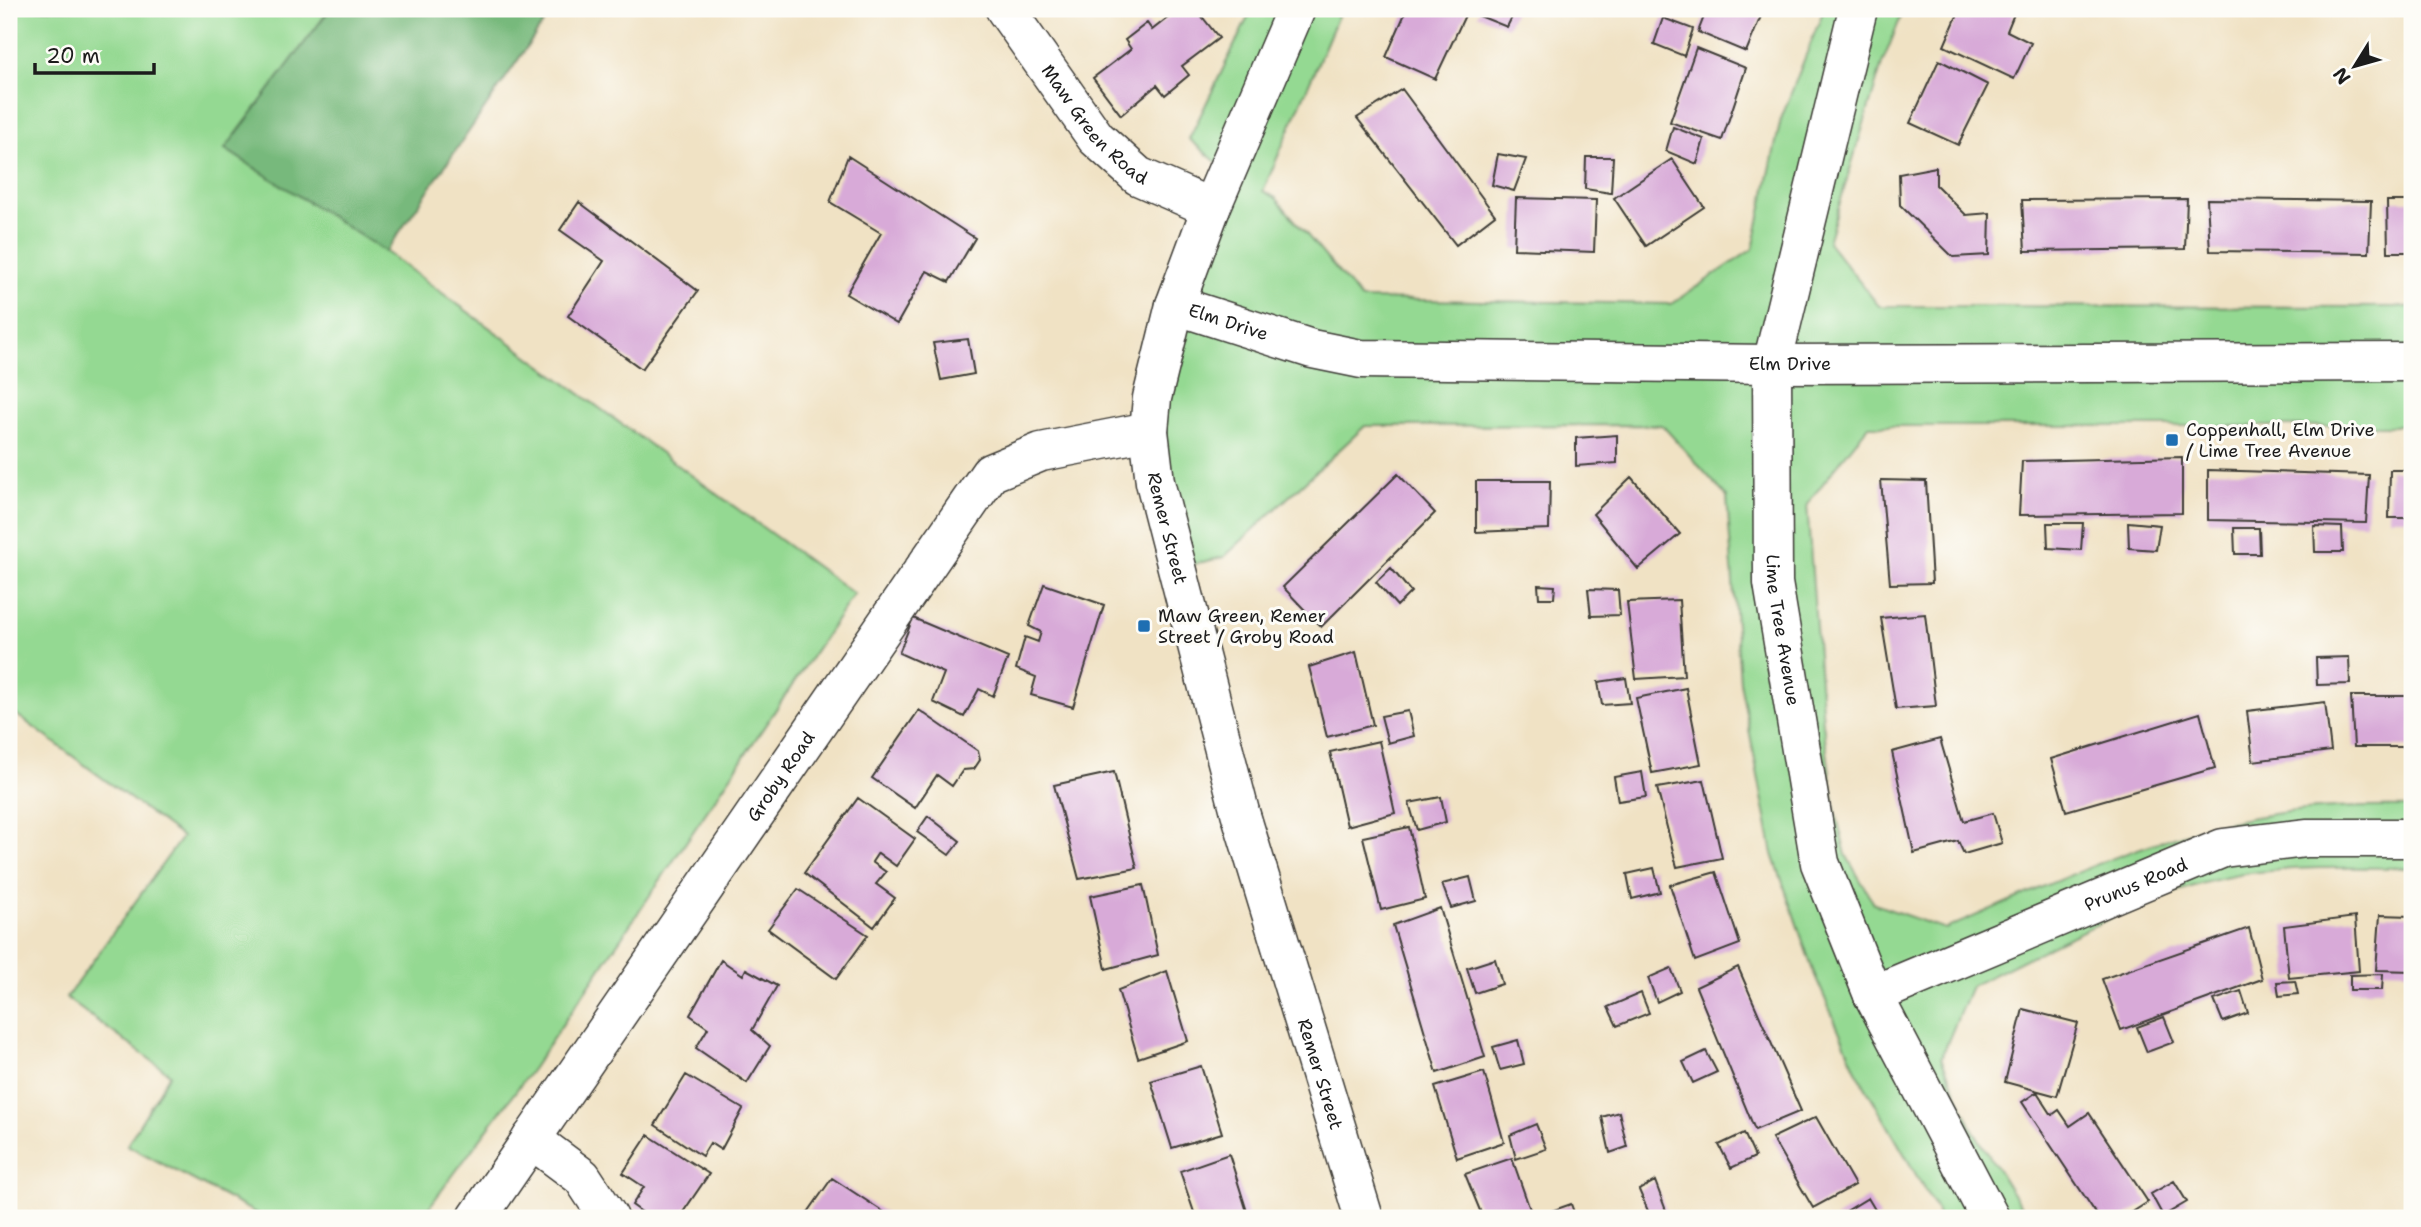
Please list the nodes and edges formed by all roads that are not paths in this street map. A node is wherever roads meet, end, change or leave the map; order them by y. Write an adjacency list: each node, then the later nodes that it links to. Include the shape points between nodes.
1 (1005, 9): 4 (street, Maw Green Road, via 1096,138 1138,176)
2 (1296, 9): 4 (street, Remer Street)
3 (1858, 9): 7 (street, Lime Tree Avenue)
4 (1211, 208): 5 (street, Remer Street)
5 (1175, 305): 7 (street, Elm Drive, via 1312,349 1361,359); 8 (street, Remer Street, via 1152,398)
6 (2412, 362): 7 (street, Elm Drive)
7 (1772, 363): 10 (street, Lime Tree Avenue, via 1773,583 1820,863)
8 (1149, 431): 11 (street, Groby Road, via 1041,452 990,473); 14 (street, Remer Street, via 1155,482 1240,812)
9 (2412, 838): 10 (street, Prunus Road, via 2305,838 2223,848)
10 (1873, 995): 15 (street, Lime Tree Avenue)
11 (531, 1139): 12 (street, Groby Road); 13 (street, via 582,1177)
12 (477, 1218)
13 (609, 1218)
14 (1364, 1218)
15 (1990, 1218)

